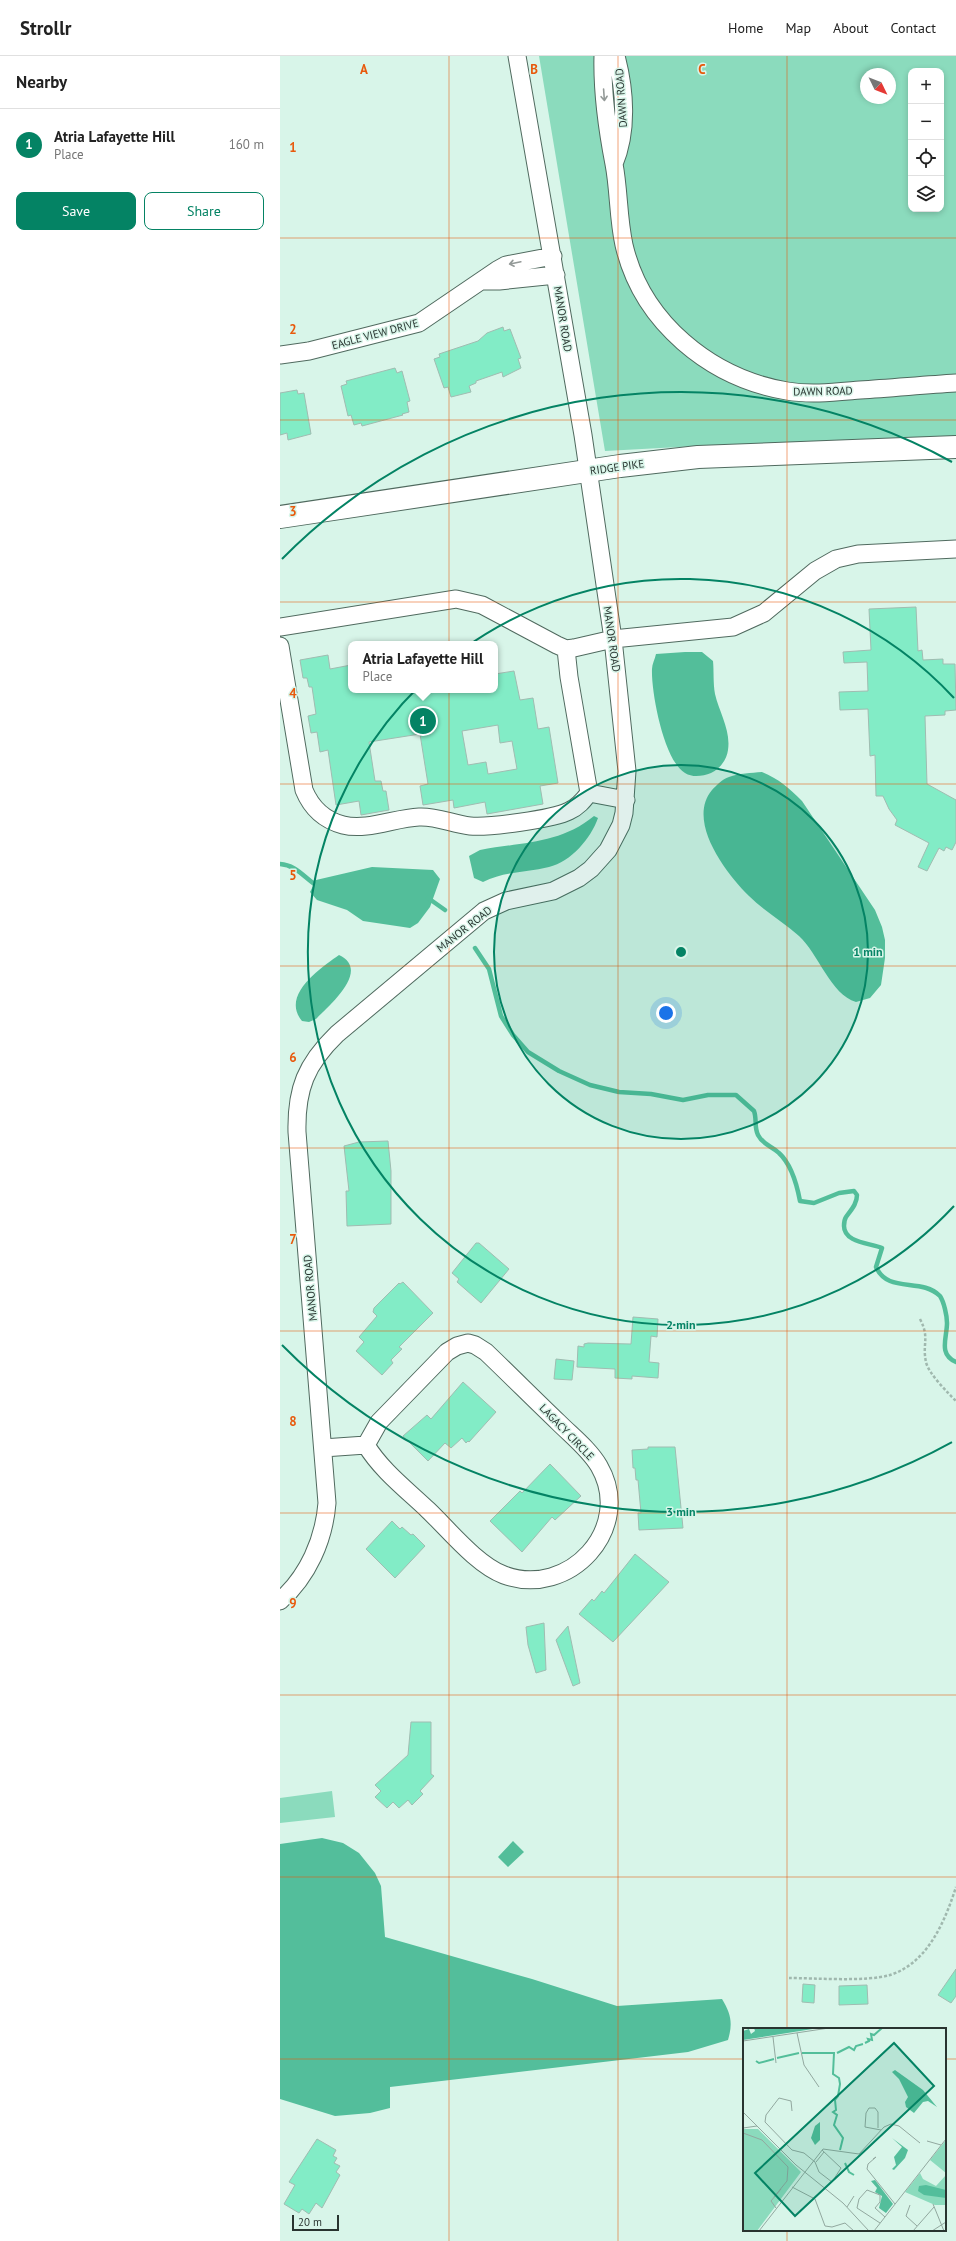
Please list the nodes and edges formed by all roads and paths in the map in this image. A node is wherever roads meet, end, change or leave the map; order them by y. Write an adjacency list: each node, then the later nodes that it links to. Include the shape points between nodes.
1 (517, 56): 5 (street, MANOR ROAD)
2 (602, 56): 4 (street, DAWN ROAD, one-way to 4, via 607,127)
3 (616, 56): 4 (street, DAWN ROAD, via 620,68 624,126)
4 (614, 164): 9 (street, DAWN ROAD, via 621,231 635,277 662,321 701,356 750,382 789,391 826,393)
5 (553, 256): 6 (street, MANOR ROAD); 7 (street, EAGLE VIEW DRIVE, one-way to 7, via 506,265)
6 (556, 275): 7 (street); 11 (street, MANOR ROAD)
7 (482, 281): 8 (street, EAGLE VIEW DRIVE, via 429,318 409,327 309,352)
8 (280, 355)
9 (956, 383)
10 (956, 447): 11 (main road, RIDGE PIKE, via 698,457)
11 (588, 471): 12 (main road, RIDGE PIKE); 15 (street, MANOR ROAD)
12 (280, 517)
13 (956, 549): 15 (street, via 846,555 815,570 776,605 744,623 720,629)
14 (280, 626): 17 (street, via 456,599 482,605 544,640)
15 (613, 639): 17 (street); 19 (street, MANOR ROAD, via 627,771)
16 (280, 646): 18 (street, via 304,790 312,805 326,818 353,826 418,817 468,826 487,826 561,815 575,808)
17 (566, 649): 18 (street, via 568,677)
18 (589, 793): 19 (street)
19 (626, 800): 23 (street, MANOR ROAD, via 621,825 615,838 591,869 566,885 540,894 506,900 474,919 337,1034 319,1053 304,1077 297,1102 297,1132)
20 (920, 1319): 21 (path, via 927,1337 926,1362 929,1369)
21 (956, 1401)
22 (366, 1445): 22 (street, LAGACY CIRCLE, via 382,1465 481,1561 502,1574 534,1580 565,1572 586,1558 605,1527 608,1515 608,1490 600,1467 593,1457 486,1352 475,1345 462,1344 447,1352 379,1422); 23 (street)
23 (323, 1448): 24 (street, MANOR ROAD, via 327,1503 322,1531 306,1570)
24 (280, 1601)
25 (956, 1887): 26 (path, via 946,1918 932,1941 914,1960 892,1974 871,1978)
26 (789, 1978)

